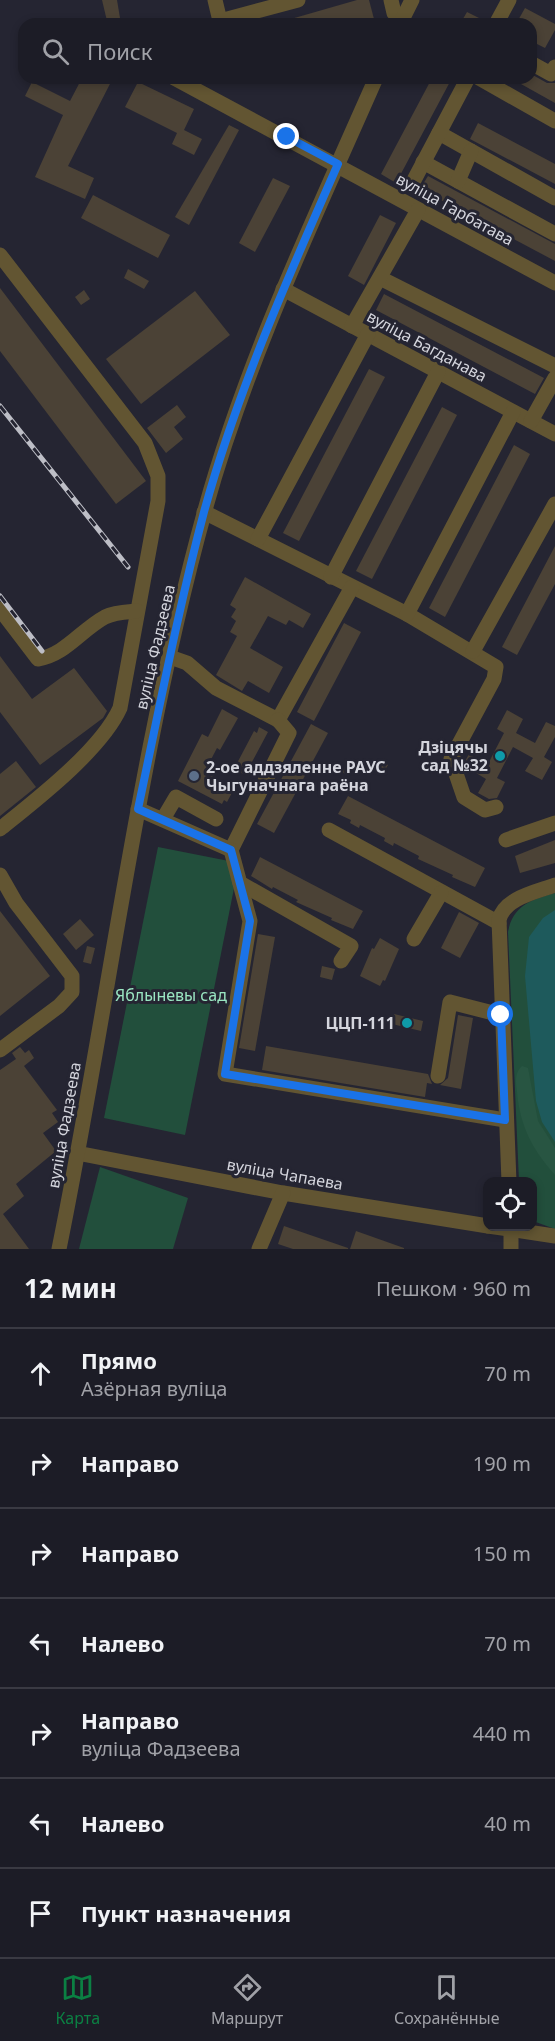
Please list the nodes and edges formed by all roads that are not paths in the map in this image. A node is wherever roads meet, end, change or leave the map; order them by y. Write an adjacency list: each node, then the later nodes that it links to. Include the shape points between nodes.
1 (215, 0): 6 (street)
2 (298, 0): 7 (street)
3 (391, 0): 8 (street)
4 (412, 0): 9 (street)
5 (509, 0): 10 (street)
6 (219, 18)
7 (231, 18)
8 (398, 18)
9 (403, 18)
10 (499, 18)
11 (537, 66): 12 (street, via 551,74)
12 (555, 67)
13 (185, 84): 21 (street, вуліца Гарбатава)
14 (373, 84): 21 (street, вуліца Фадзеева)
15 (465, 84): 18 (street)
16 (490, 84): 17 (street)
17 (555, 121)
18 (439, 133): 19 (street); 20 (street)
19 (471, 151): 22 (street); 24 (street)
20 (423, 162): 22 (street); 23 (street)
21 (338, 164): 25 (street, вуліца Гарбатава); 30 (street, вуліца Фадзеева)
22 (458, 181): 26 (street)
23 (413, 182)
24 (555, 198)
25 (418, 210): 28 (street); 29 (street, вуліца Гарбатава)
26 (555, 234)
27 (0, 255): 45 (street, via 145,443 155,463 158,501)
28 (380, 278): 31 (street); 33 (street)
29 (555, 284)
30 (283, 289): 31 (street, вуліца Багданава); 40 (street, вуліца Фадзеева)
31 (352, 326): 32 (street, вуліца Багданава)
32 (368, 334): 34 (street, вуліца Багданава); 41 (street)
33 (555, 366)
34 (438, 372): 36 (street, вуліца Багданава); 42 (street)
35 (555, 378): 37 (street)
36 (513, 412): 37 (street, вуліца Багданава); 46 (street)
37 (531, 421): 38 (street, вуліца Багданава)
38 (555, 434)
39 (555, 504): 47 (street)
40 (204, 512): 41 (street); 48 (street, вуліца Фадзеева)
41 (258, 539): 42 (street)
42 (331, 577): 43 (street)
43 (352, 587): 46 (street); 49 (street)
44 (0, 609): 45 (street, via 38,659 50,657 104,617)
45 (137, 611): 55 (street, via 120,708 113,723 48,791)
46 (407, 614): 47 (street)
47 (473, 651): 50 (street, via 496,667 494,679 451,759 464,797 485,810)
48 (170, 657): 49 (street, via 187,663 216,688); 51 (street, вуліца Фадзеева)
49 (278, 720): 58 (street, via 290,733)
50 (496, 807)
51 (138, 809): 52 (street); 70 (street, вуліца Фадзеева)
52 (163, 819): 53 (street, via 176,796); 58 (street)
53 (216, 819)
54 (555, 823): 57 (street)
55 (0, 829)
56 (329, 830): 62 (street)
57 (506, 840)
58 (231, 850): 60 (street)
59 (0, 876): 67 (street, via 72,976 72,992 59,1006)
60 (240, 883): 65 (street, via 351,946); 69 (street, via 250,921 225,1074)
61 (555, 885): 63 (street, via 510,904 501,911)
62 (441, 893): 63 (street); 64 (street)
63 (499, 923): 66 (street)
64 (414, 939)
65 (341, 961)
66 (501, 1015): 68 (street, via 450,1002); 69 (street)
67 (0, 1050)
68 (438, 1076)
69 (505, 1120): 71 (street)
70 (77, 1153): 72 (street, вуліца Чапаева); 77 (street, вуліца Фадзеева)
71 (509, 1177)
72 (283, 1193): 73 (street, вуліца Чапаева); 78 (street)
73 (483, 1225)
74 (511, 1231): 79 (street)
75 (528, 1231): 76 (street, вуліца Чапаева)
76 (555, 1236)
77 (59, 1249)
78 (259, 1249)
79 (511, 1249)

